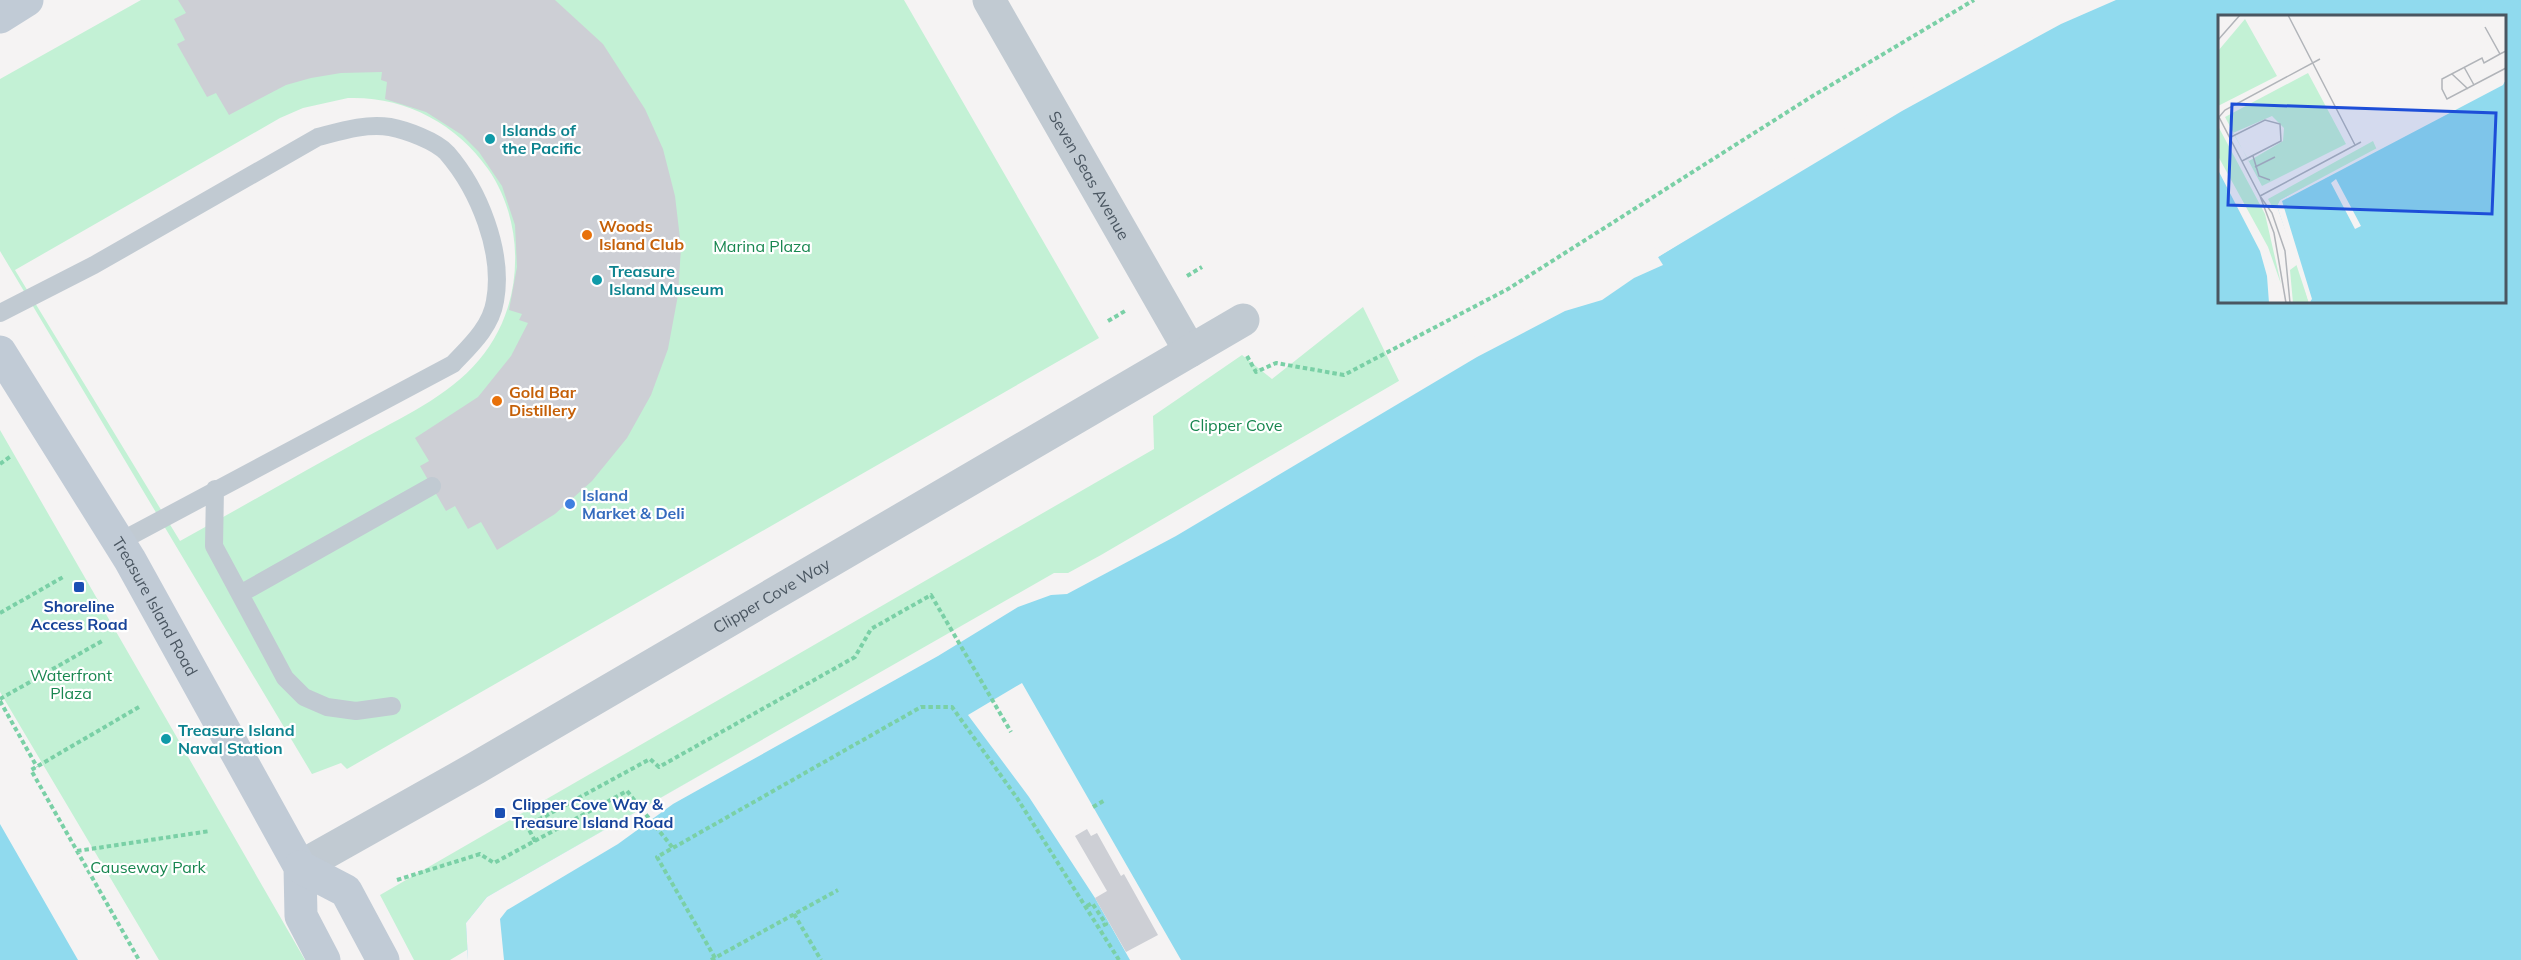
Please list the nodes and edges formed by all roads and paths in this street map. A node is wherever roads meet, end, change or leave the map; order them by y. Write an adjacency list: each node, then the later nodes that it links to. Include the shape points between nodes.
1 (27, 0): 4 (street)
2 (989, 0): 11 (street, Seven Seas Avenue)
3 (1974, 0): 13 (path, via 1810,97 1508,289 1344,375 1276,363 1256,372)
4 (0, 17)
5 (1202, 267): 6 (path)
6 (1186, 276)
7 (1128, 309): 10 (path)
8 (0, 313): 17 (lane, via 94,265 318,137 353,128 389,127 446,152 482,210 493,244 495,302 482,333 453,364)
9 (1243, 320): 11 (street, Clipper Cove Way)
10 (1108, 321)
11 (1190, 351): 34 (street, Clipper Cove Way)
12 (0, 352): 18 (street, Treasure Island Road)
13 (1246, 354)
14 (11, 456): 15 (path)
15 (0, 464)
16 (432, 486): 20 (lane)
17 (215, 489): 18 (lane); 20 (lane, via 214,546)
18 (119, 542): 34 (street, Treasure Island Road)
19 (65, 576): 21 (path)
20 (240, 594): 24 (lane, via 285,678 304,697 327,707 356,711)
21 (0, 613)
22 (102, 641): 23 (path)
23 (0, 698): 27 (path)
24 (392, 706)
25 (139, 707): 27 (path)
26 (1011, 732): 31 (path, via 931,595 871,629 855,657 659,767 650,759 527,826)
27 (37, 767): 33 (path, via 31,770)
28 (1105, 800): 29 (path)
29 (1093, 807)
30 (210, 831): 33 (path)
31 (535, 841): 32 (path, via 627,791); 35 (path, via 494,863 480,854)
32 (673, 848): 37 (path, via 921,707 951,707 1017,798); 40 (path, via 657,857)
33 (77, 851): 41 (path)
34 (300, 867): 42 (street, Treasure Island Road, via 301,916); 43 (street, via 346,891)
35 (397, 880)
36 (838, 890): 38 (path)
37 (1087, 906): 39 (path); 39 (path, via 1092,903 1101,913 1106,924)
38 (794, 914): 40 (path); 44 (path)
39 (1100, 927): 45 (path)
40 (713, 959)
41 (140, 960)
42 (324, 960)
43 (383, 960)
44 (821, 960)
45 (1119, 960)

